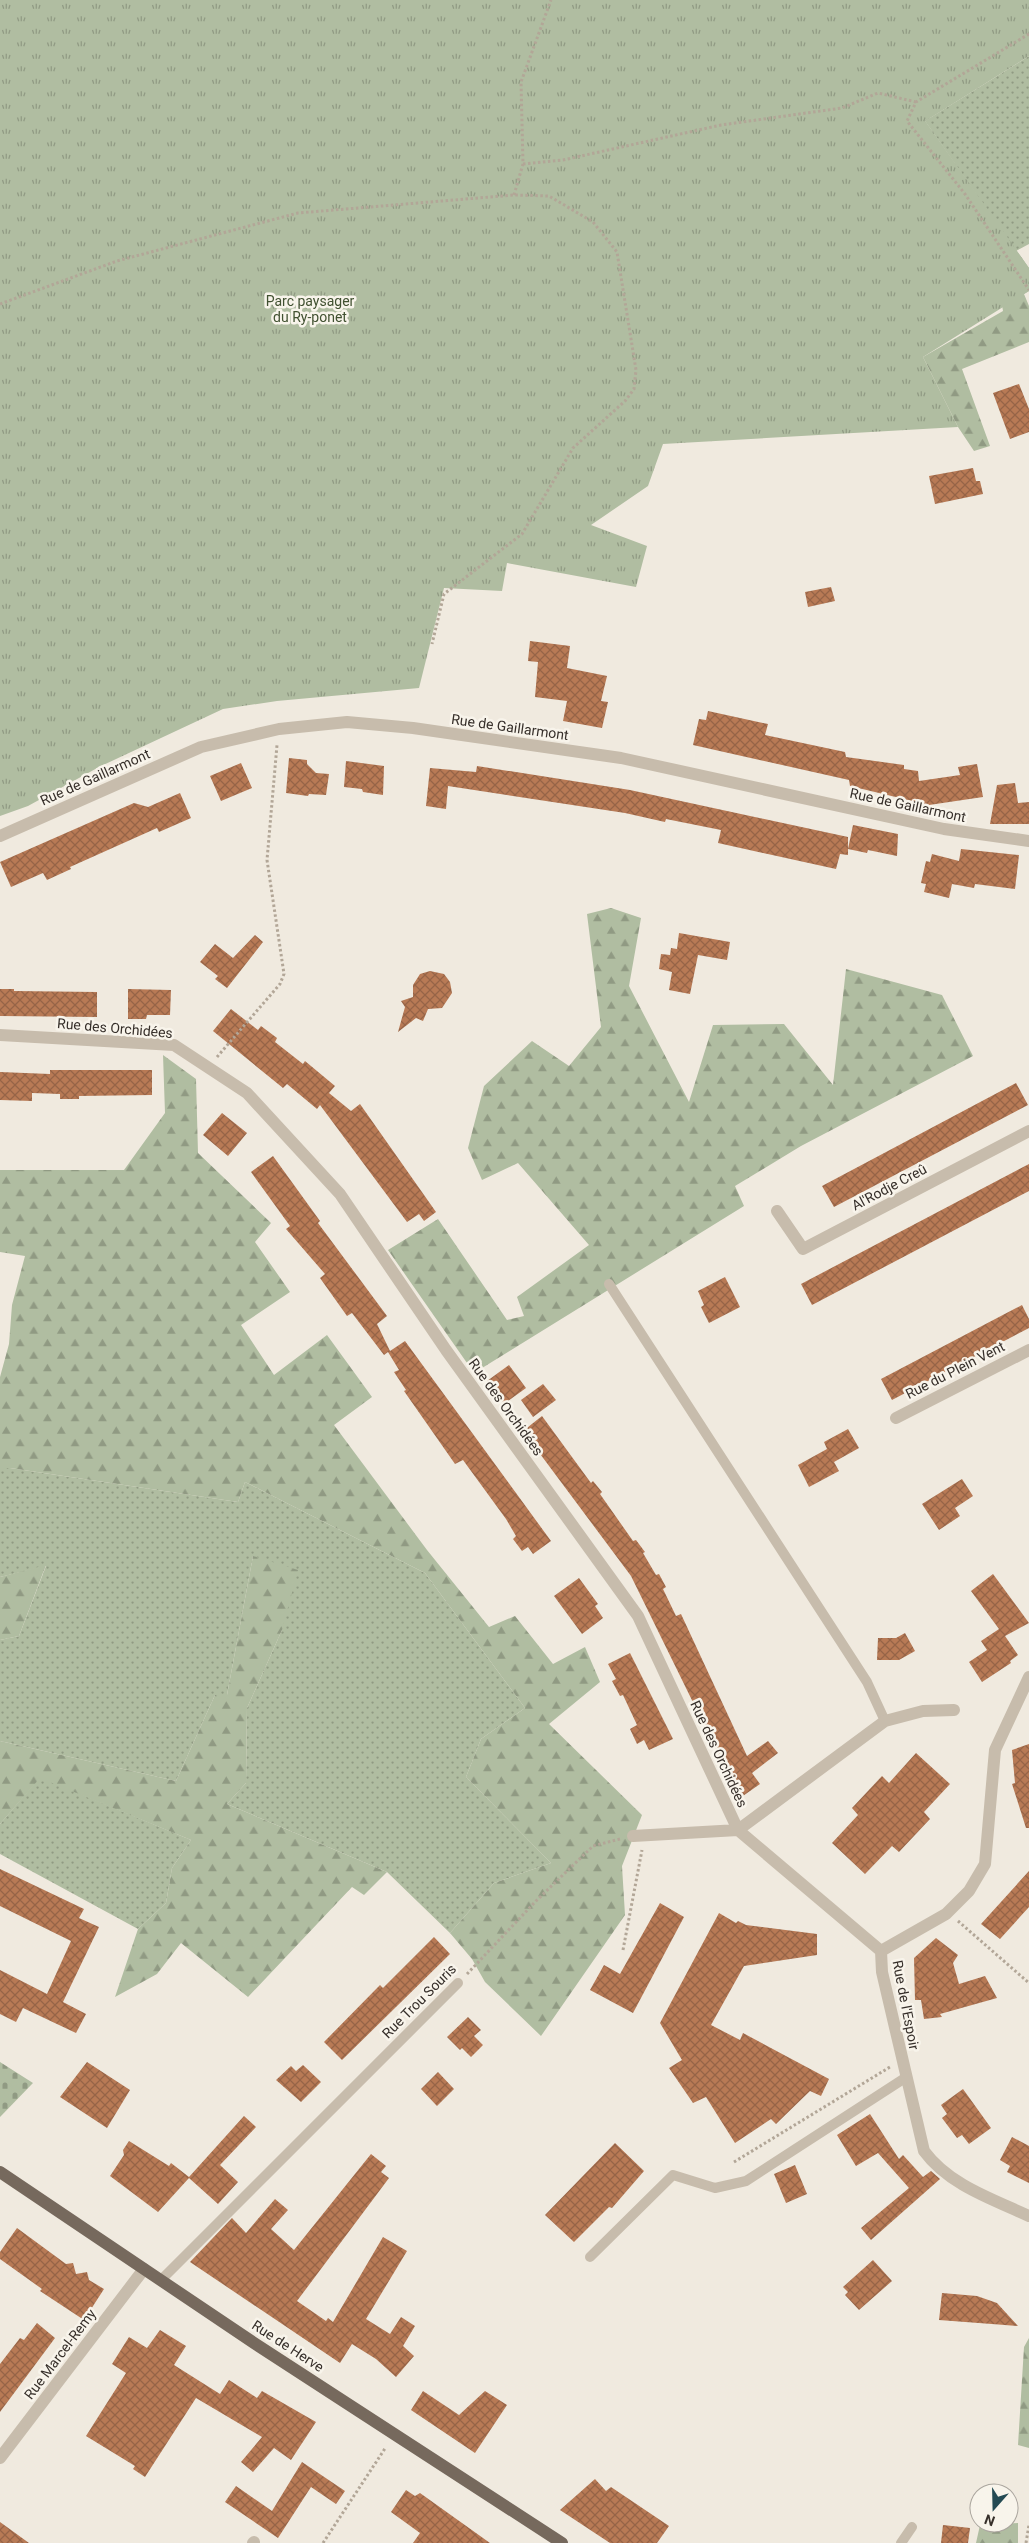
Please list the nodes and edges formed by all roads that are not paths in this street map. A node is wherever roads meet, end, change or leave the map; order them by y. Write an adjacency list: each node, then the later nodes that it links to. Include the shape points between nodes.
1 (0, 836): 2 (street, Rue de Gaillarmont, via 201,747 279,729 347,722 413,728 620,758 944,829)
2 (1029, 841)
3 (0, 1035): 12 (street, Rue des Orchidées, via 174,1045 247,1092 340,1194 446,1350 638,1616)
4 (1029, 1131): 5 (street, Al'Rodje Creû, via 802,1249)
5 (777, 1211)
6 (609, 1284): 11 (lane, via 867,1682)
7 (1029, 1350): 8 (street, Rue du Plein Vent)
8 (896, 1418)
9 (1029, 1677): 14 (street, Rue de l'Espoir, via 995,1750 985,1864 969,1891 948,1912)
10 (954, 1710): 11 (street, via 923,1711)
11 (885, 1721): 12 (street)
12 (738, 1830): 13 (street); 14 (street, Rue des Orchidées)
13 (639, 1836)
14 (881, 1951): 16 (street, Rue de l'Espoir, via 882,1972)
15 (458, 1983): 21 (lane, Rue Trou Souris)
16 (905, 2078): 18 (street, Rue de l'Espoir, via 924,2151 933,2163 980,2194); 19 (lane, via 746,2181 715,2188 673,2175)
17 (0, 2172): 20 (main road, Rue de Herve)
18 (1029, 2216)
19 (590, 2257)
20 (144, 2269): 21 (main road, Rue de Herve); 22 (street, Rue Marcel-Remy)
21 (162, 2279): 24 (main road, Rue de Herve)
22 (0, 2458)
23 (912, 2527): 25 (lane)
24 (562, 2543)
25 (901, 2543)

